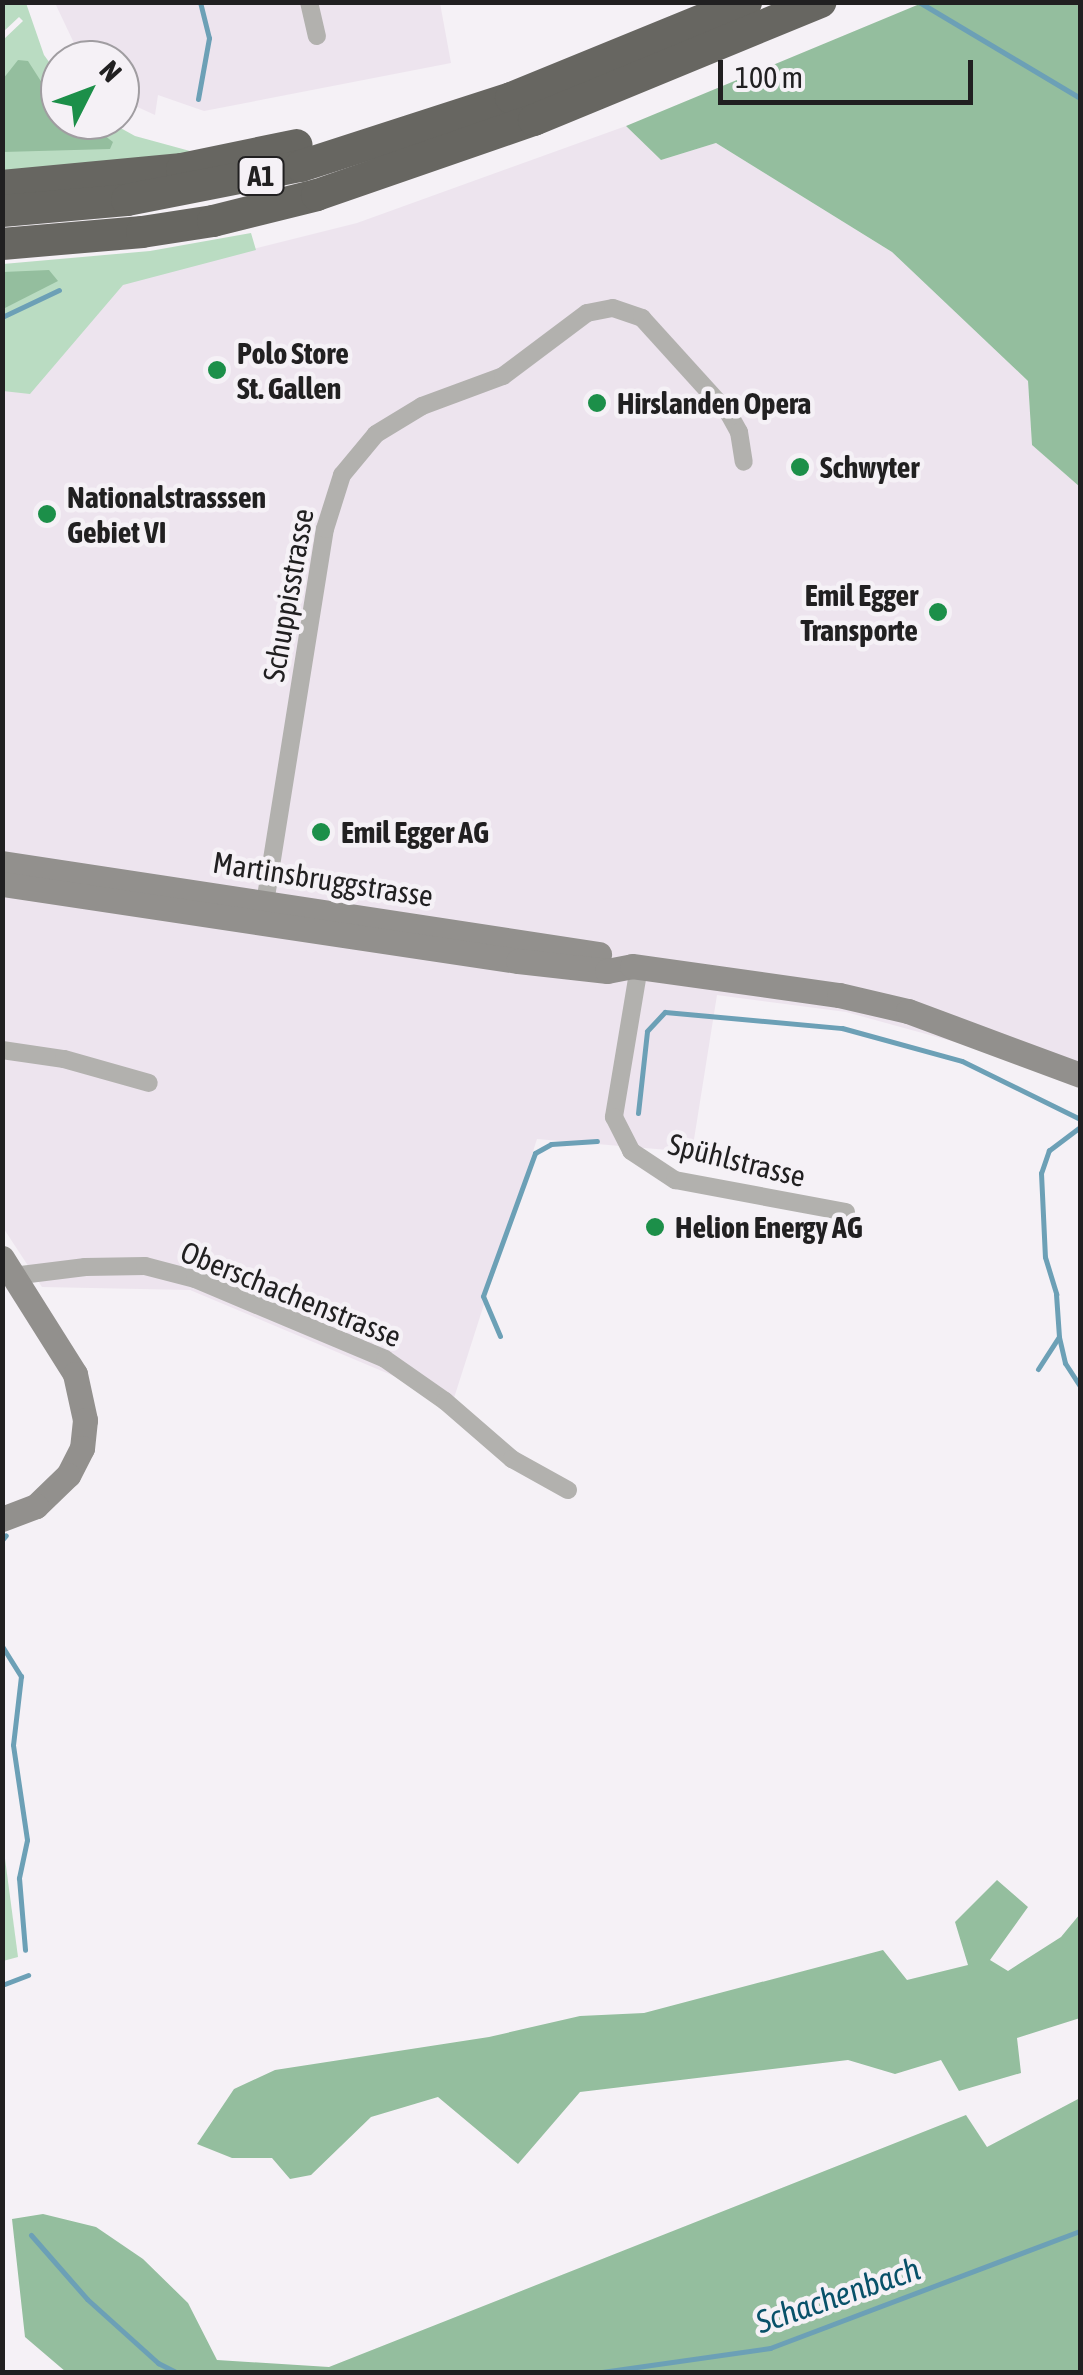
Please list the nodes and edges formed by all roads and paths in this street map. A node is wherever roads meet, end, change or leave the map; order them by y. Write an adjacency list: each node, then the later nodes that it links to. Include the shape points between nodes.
1 (309, 2): 4 (street)
2 (746, 2): 5 (highway, A1)
3 (822, 2): 8 (highway, A1, via 477,141 317,195 213,221)
4 (317, 36)
5 (511, 98): 6 (highway, A1, via 182,169); 7 (highway, A1, via 252,178 127,200)
6 (2, 186)
7 (2, 211)
8 (3, 244)
9 (744, 462): 12 (street, Schuppisstrasse, via 729,414 642,318 613,308 587,312 503,376 422,406 376,434 342,475 325,529)
10 (2, 863): 12 (main road, Martinsbruggstrasse)
11 (2, 884): 12 (main road, Martinsbruggstrasse)
12 (266, 912): 13 (main road, Martinsbruggstrasse, via 518,961 607,971)
13 (635, 967): 15 (main road, Martinsbruggstrasse, via 880,1003); 17 (street, Spühlstrasse, via 614,1117 631,1151 675,1180)
14 (2, 1050): 16 (street)
15 (1080, 1074)
16 (149, 1083)
17 (846, 1212)
18 (8, 1267): 19 (street, Oberschachenstrasse, via 145,1266 195,1279 385,1358 512,1459); 20 (main road, via 75,1374 85,1420 82,1448 68,1476 36,1506)
19 (568, 1490)
20 (2, 1519)

